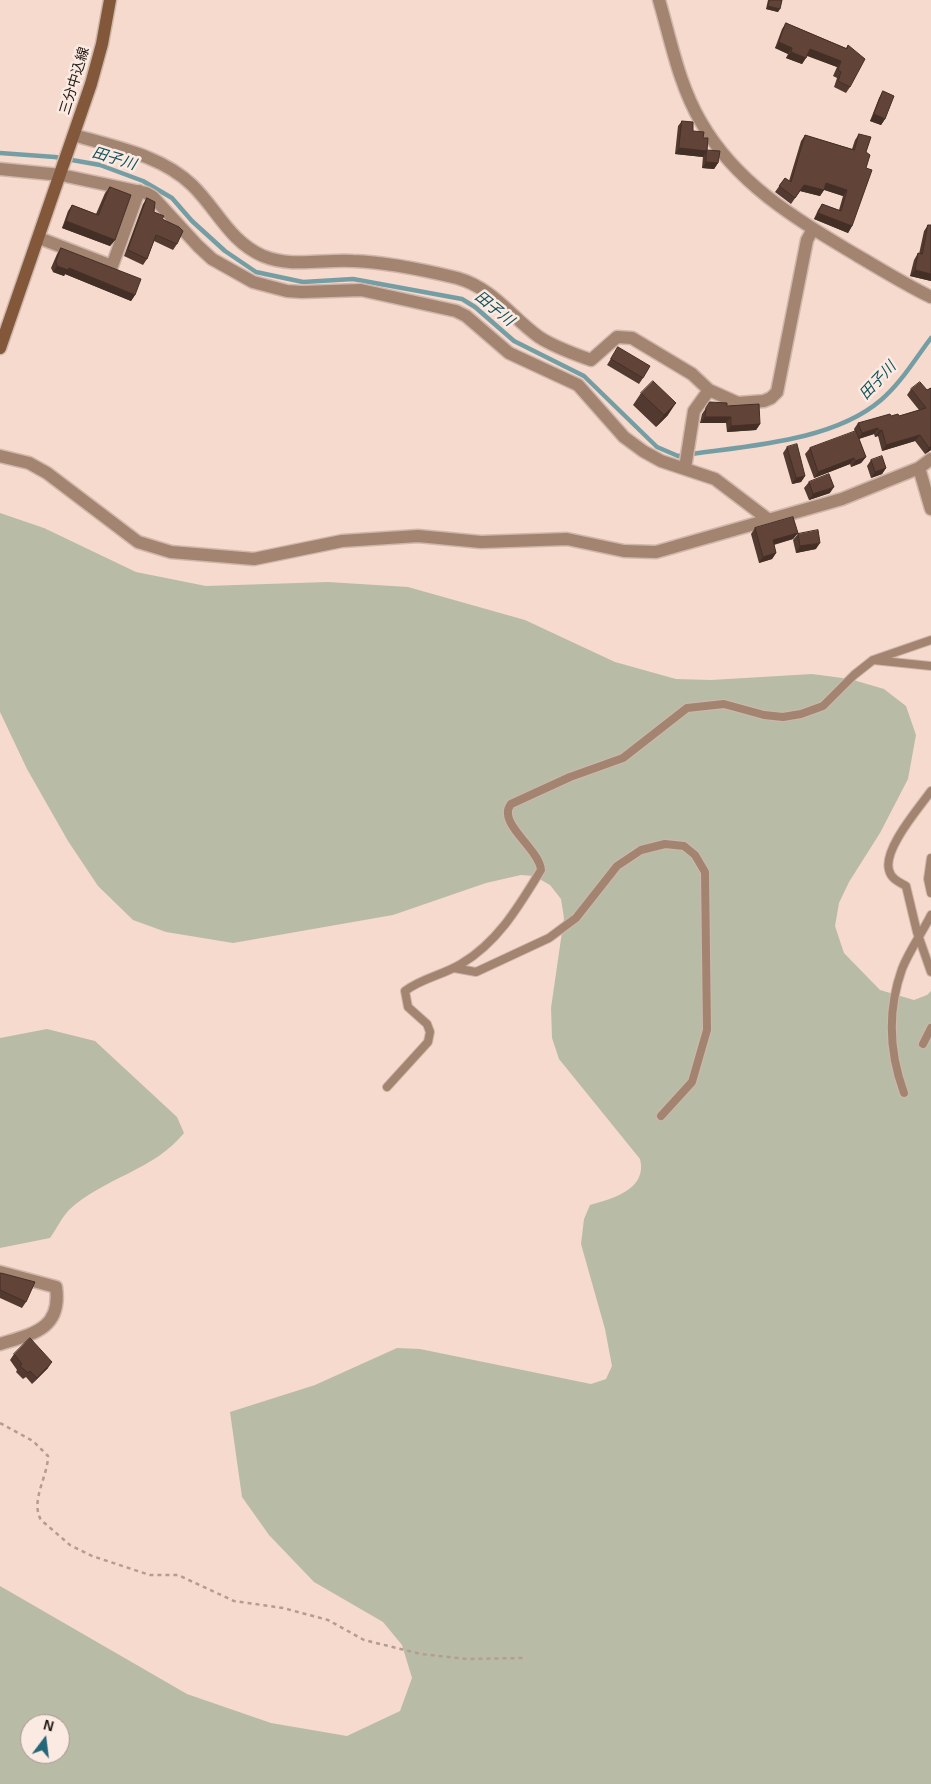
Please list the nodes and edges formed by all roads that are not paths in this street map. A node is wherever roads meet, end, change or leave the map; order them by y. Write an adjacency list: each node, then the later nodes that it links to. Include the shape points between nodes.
1 (110, 0): 3 (main road, 三分中込線, via 98,61)
2 (659, 0): 7 (street, via 680,75 701,122 716,145 764,196)
3 (74, 136): 5 (main road, 三分中込線); 11 (street, via 141,156 179,174 203,197 235,238 264,256 293,263 370,262 459,279 492,295 541,338 578,355 591,360 611,341 624,336 632,338 692,374)
4 (0, 169): 5 (street)
5 (62, 172): 6 (street); 8 (main road, 三分中込線)
6 (140, 191): 8 (street, via 112,266); 14 (street, via 153,197 212,259 253,282 287,291 361,290 466,316 509,353 578,385 624,437 638,448 661,461)
7 (813, 229): 9 (street); 11 (street, via 807,240 777,392 764,401 738,404)
8 (39, 238): 10 (main road, 三分中込線)
9 (931, 297)
10 (0, 348)
11 (709, 390): 14 (street, via 694,411)
12 (0, 456): 17 (street, via 29,463 47,473 138,542 171,552 240,559 278,556 342,541 396,536 482,542 567,539 624,551 656,552)
13 (931, 459): 15 (street)
14 (685, 466): 17 (street, via 715,479)
15 (919, 468): 16 (street); 17 (street, via 842,499)
16 (931, 509)
17 (768, 520)
18 (931, 640): 19 (lane)
19 (872, 660): 20 (lane); 26 (lane, via 823,706 783,717 724,704 687,708 623,758 510,804 506,818 536,857 541,870 498,934 486,947)
20 (931, 666)
21 (931, 791): 25 (lane, via 905,824 888,869 892,877 906,886)
22 (931, 858): 23 (lane, via 928,879)
23 (931, 893)
24 (931, 915): 25 (lane)
25 (919, 937): 27 (lane); 31 (lane, via 903,968 892,1016 892,1050)
26 (454, 968): 30 (lane, via 417,982 406,991 408,1006 427,1024 430,1032 428,1042); 32 (lane, via 476,972 548,938 576,918 617,866 641,850 665,844 684,846 695,855 705,872 707,1030 692,1082)
27 (931, 972)
28 (931, 1028): 29 (lane)
29 (923, 1044)
30 (386, 1087)
31 (904, 1093)
32 (661, 1116)
33 (0, 1272): 34 (street, via 56,1287 58,1302 45,1327 32,1335)
34 (0, 1344)

